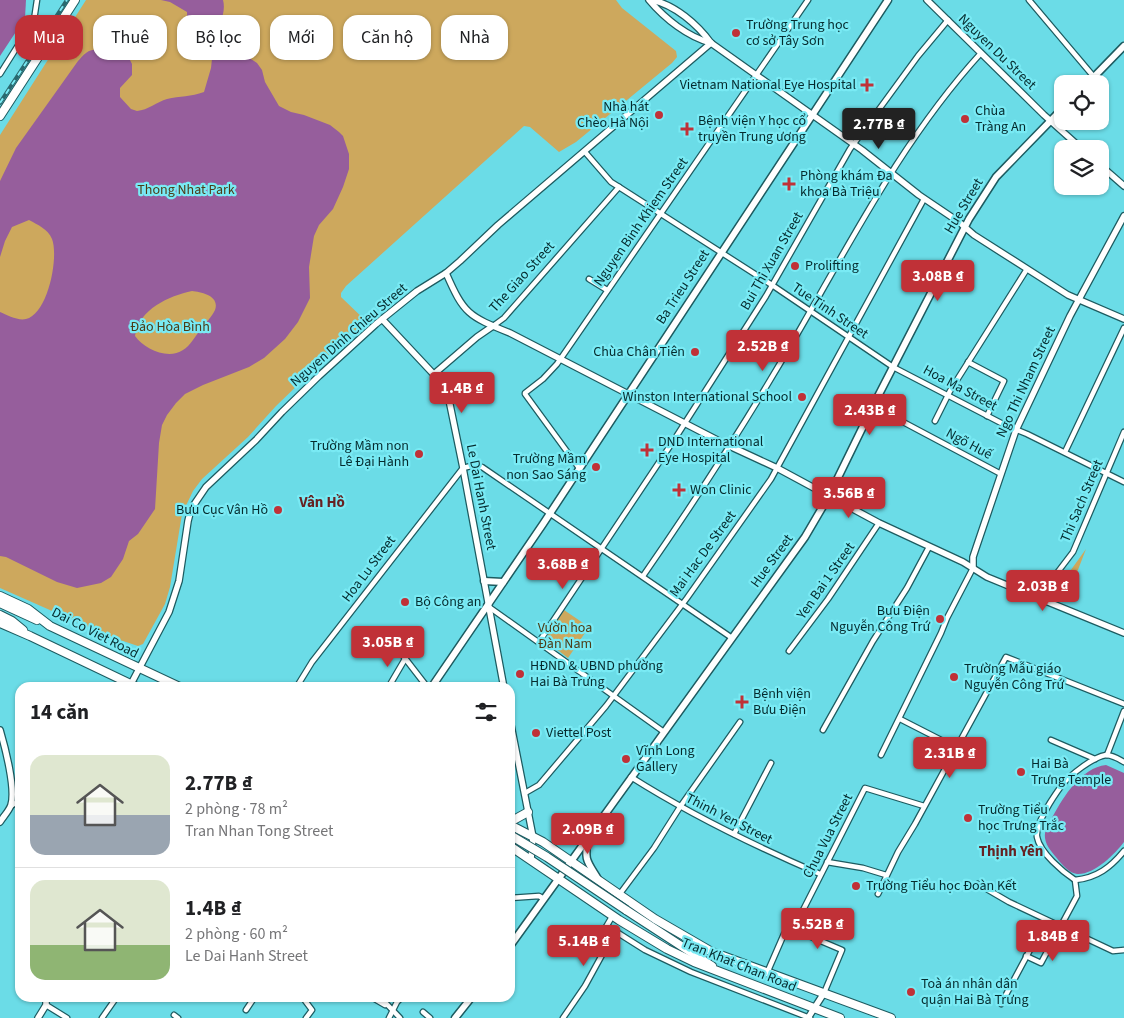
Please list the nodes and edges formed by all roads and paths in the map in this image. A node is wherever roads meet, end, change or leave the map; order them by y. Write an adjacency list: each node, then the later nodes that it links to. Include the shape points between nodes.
1 (37, 0): 12 (street, via 34,20)
2 (74, 0): 17 (main road)
3 (650, 0): 9 (street, via 659,11 697,39); 9 (street, via 665,3 702,31)
4 (808, 0): 13 (street, Nguyen Binh Khiem Street)
5 (888, 0): 16 (main road, Ba Trieu Street)
6 (927, 0): 8 (street, Nguyen Du Street)
7 (1029, 0): 14 (street)
8 (948, 20): 11 (street, Nguyen Du Street); 21 (street, Bui Thi Xuan Street)
9 (712, 43): 13 (street); 22 (street, Nguyen Dinh Chieu Street)
10 (1124, 46): 15 (main road)
11 (981, 53): 19 (street, Nguyen Du Street); 23 (street, via 963,72)
12 (0, 74)
13 (756, 74): 16 (street); 28 (street, Nguyen Binh Khiem Street)
14 (1093, 75)
15 (1095, 75)
16 (813, 114): 21 (street); 31 (main road, Ba Trieu Street)
17 (0, 116)
18 (1054, 118): 19 (main road, Hue Street)
19 (1051, 121): 20 (street, Nguyen Du Street); 30 (main road, Hue Street, via 996,177)
20 (1072, 140)
21 (855, 144): 23 (street); 35 (street, Bui Thi Xuan Street)
22 (585, 152): 26 (street, Tue Tinh Street); 33 (street, Nguyen Dinh Chieu Street)
23 (890, 172): 27 (street); 38 (street)
24 (1109, 173): 25 (street)
25 (1124, 186)
26 (619, 187): 28 (street, Tue Tinh Street); 41 (street, The Giao Street, via 504,318)
27 (924, 199): 30 (street); 43 (street, Mai Hac De Street)
28 (661, 214): 31 (street, Tue Tinh Street); 36 (street, Nguyen Binh Khiem Street)
29 (1124, 216): 37 (street, Ngo Thi Nham Street)
30 (964, 227): 32 (street); 46 (main road, Hue Street)
31 (721, 253): 35 (street, Tue Tinh Street); 48 (main road, Ba Trieu Street)
32 (1027, 269): 37 (street); 45 (street)
33 (446, 273): 39 (street, Nguyen Dinh Chieu Street, via 429,282); 41 (street, via 465,310)
34 (589, 279): 36 (street)
35 (772, 286): 38 (street, Tue Tinh Street); 53 (street, Bui Thi Xuan Street)
36 (607, 290): 44 (street, Nguyen Binh Khiem Street)
37 (1078, 300): 40 (street); 54 (street, Ngo Thi Nham Street)
38 (810, 311): 43 (street, Tue Tinh Street); 56 (street)
39 (382, 319): 47 (street, Le Dai Hanh Street); 88 (street, Nguyen Dinh Chieu Street, via 282,412 198,498 188,521 176,594)
40 (1124, 319)
41 (493, 326): 44 (street); 47 (street, The Giao Street)
42 (1124, 328): 57 (street)
43 (848, 336): 46 (street, Tue Tinh Street); 60 (street, Mai Hac De Street)
44 (560, 359): 48 (street); 59 (street, Nguyen Binh Khiem Street, via 525,394)
45 (968, 362): 49 (street); 51 (street, via 1004,381)
46 (893, 366): 49 (street, Hoa Ma Street); 50 (main road, Hue Street)
47 (434, 374): 58 (street, Le Dai Hanh Street, via 448,395)
48 (628, 394): 53 (street); 59 (main road, Ba Trieu Street)
49 (948, 395): 51 (street, Hoa Ma Street); 52 (street)
50 (873, 406): 62 (street, Ngõ Huế); 64 (main road, Hue Street)
51 (987, 416): 54 (street, Hoa Ma Street)
52 (935, 421)
53 (685, 423): 56 (street); 68 (street, Bui Thi Xuan Street)
54 (1016, 430): 57 (street, Hoa Ma Street); 62 (street, Ngo Thi Nham Street)
55 (1124, 432): 61 (street, Thi Sach Street)
56 (730, 446): 60 (street); 70 (street)
57 (1065, 452): 61 (street, Hoa Ma Street)
58 (463, 468): 65 (street, via 482,467); 71 (street, Le Dai Hanh Street); 92 (street, Hoa Lu Street)
59 (578, 468): 65 (main road, Ba Trieu Street)
60 (777, 468): 64 (street); 75 (street, Mai Hac De Street)
61 (1106, 473): 63 (street, Hoa Ma Street); 74 (street, Thi Sach Street, via 1073,552)
62 (1001, 474): 69 (street, Ngo Thi Nham Street, via 973,557)
63 (1124, 482)
64 (829, 496): 66 (street); 83 (main road, Hue Street, via 805,537)
65 (550, 513): 68 (street); 72 (main road, Ba Trieu Street)
66 (879, 523): 67 (street); 86 (street, Yen Bai 1 Street)
67 (929, 547): 69 (street); 103 (street)
68 (602, 548): 70 (street); 84 (street, Bui Thi Xuan Street)
69 (973, 568): 74 (street); 100 (street, via 946,618)
70 (643, 576): 75 (street)
71 (484, 581): 72 (main road); 77 (street, Le Dai Hanh Street)
72 (503, 582): 77 (main road, Ba Trieu Street)
73 (0, 596): 80 (main road, Dai Co Viet Road)
74 (1033, 596): 81 (street)
75 (682, 603): 83 (street); 97 (street, Mai Hac De Street)
76 (0, 604): 80 (main road)
77 (488, 606): 84 (street); 95 (main road, Ba Trieu Street); 96 (street, Le Dai Hanh Street)
78 (0, 615): 82 (main road)
79 (0, 623): 82 (main road)
80 (50, 626): 88 (main road, Dai Co Viet Road)
81 (1124, 633)
82 (30, 636): 89 (main road)
83 (732, 638): 104 (main road, Hue Street)
84 (540, 642): 97 (street)
85 (394, 644): 87 (street)
86 (789, 651)
87 (405, 659): 93 (street); 94 (street)
88 (139, 668): 90 (street, Nguyen Dinh Chieu Street); 91 (main road, Dai Co Viet Road)
89 (127, 682)
90 (136, 682)
91 (169, 682)
92 (300, 682)
93 (392, 682)
94 (425, 682)
95 (434, 682)
96 (503, 682)
97 (613, 696): 104 (street); 114 (street, Mai Hac De Street, via 539,785)
98 (1124, 704): 117 (street, via 1006,657)
99 (1124, 711): 109 (street)
100 (900, 719): 106 (street); 108 (street)
101 (740, 722): 118 (street)
102 (0, 730): 116 (street, via 12,790)
103 (823, 730)
104 (664, 732): 113 (main road, Hue Street)
105 (1051, 740): 110 (street)
106 (947, 743)
107 (515, 744): 114 (street)
108 (881, 755)
109 (1108, 755): 110 (street); 111 (street)
110 (1095, 759): 135 (street, via 1062,784 1038,829 1037,838 1049,858)
111 (1124, 762)
112 (771, 763): 123 (street)
113 (630, 777): 118 (street, Thinh Yen Street); 124 (main road, Hue Street)
114 (525, 793): 119 (street)
115 (15, 803): 116 (street)
116 (10, 806): 121 (street)
117 (924, 806): 131 (street, Chua Vua Street, via 865,788); 133 (street)
118 (680, 807): 123 (street, Thinh Yen Street); 139 (street)
119 (528, 812): 120 (main road); 125 (street)
120 (515, 821)
121 (0, 822)
122 (515, 828): 125 (main road)
123 (734, 834): 132 (street, Thinh Yen Street)
124 (588, 836): 130 (main road, Hue Street); 136 (main road, via 585,856)
125 (533, 837): 129 (street); 130 (main road)
126 (515, 838): 147 (main road, bridge)
127 (515, 849): 129 (main road)
128 (1124, 851): 135 (street, via 1099,874)
129 (531, 859): 134 (main road)
130 (570, 861): 134 (main road, Hue Street); 136 (main road)
131 (827, 862): 132 (street, Chua Vua Street); 133 (street)
132 (820, 874): 144 (street, Chua Vua Street)
133 (886, 875): 138 (street)
134 (558, 878): 141 (main road, Hue Street); 142 (main road, Tran Khat Chan Road)
135 (1075, 880): 148 (street, via 1077,896)
136 (600, 883): 139 (main road)
137 (978, 884): 145 (street)
138 (878, 894)
139 (619, 895): 142 (main road, via 601,892 597,899); 151 (main road)
140 (515, 898): 141 (street, via 540,896)
141 (544, 899): 149 (main road, Hue Street)
142 (601, 907): 143 (main road, Tran Khat Chan Road)
143 (612, 915): 146 (street); 154 (main road, Tran Khat Chan Road, via 667,949)
144 (799, 918): 153 (street, Chua Vua Street, via 784,934); 155 (street, via 802,933 842,950)
145 (1046, 920): 148 (street); 152 (street)
146 (607, 926): 177 (street, via 593,949 602,955); 178 (street, Tran Khat Chan Road, via 645,950 691,972)
147 (650, 926): 151 (main road, via 693,947); 154 (main road)
148 (1060, 926): 150 (street, via 1113,951); 152 (street, via 1041,963)
149 (515, 939)
150 (1124, 950)
151 (712, 952): 153 (main road, Tran Khat Chan Road)
152 (1026, 956): 163 (street)
153 (767, 973): 155 (main road, Tran Khat Chan Road)
154 (724, 974): 165 (main road, Tran Khat Chan Road)
155 (824, 993): 165 (street); 180 (main road, Tran Khat Chan Road)
156 (113, 1002): 171 (street)
157 (251, 1002): 166 (street)
158 (306, 1002): 172 (street, via 312,1010)
159 (379, 1002): 167 (street)
160 (384, 1002): 167 (street)
161 (399, 1002): 167 (street)
162 (468, 1002): 176 (main road)
163 (1000, 1004)
164 (46, 1005): 169 (street); 170 (street)
165 (814, 1008): 178 (street); 179 (main road, Tran Khat Chan Road)
166 (246, 1010)
167 (392, 1010): 173 (street); 174 (street)
168 (423, 1012): 175 (street)
169 (38, 1018)
170 (67, 1018)
171 (102, 1018)
172 (306, 1018)
173 (389, 1018)
174 (400, 1018)
175 (430, 1018)
176 (455, 1018)
177 (563, 1018)
178 (809, 1018)
179 (840, 1018)
180 (891, 1018)

